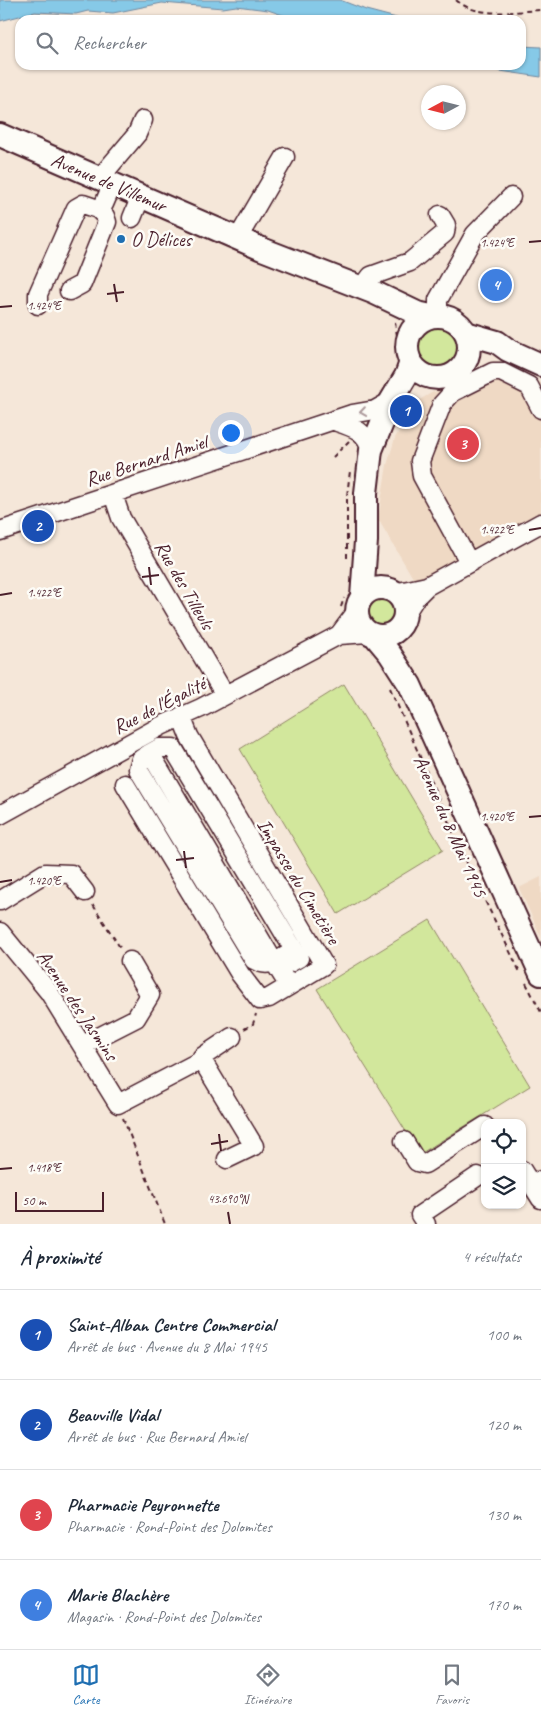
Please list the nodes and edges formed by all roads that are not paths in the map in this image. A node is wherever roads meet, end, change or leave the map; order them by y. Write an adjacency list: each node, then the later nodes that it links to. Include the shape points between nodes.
1 (142, 120): 4 (street, via 137,134 104,173)
2 (0, 135): 4 (main road, Avenue de Villemur)
3 (285, 157): 10 (street)
4 (108, 181): 5 (main road, Avenue de Villemur); 7 (street, via 104,204)
5 (141, 196): 9 (street); 10 (main road, Avenue de Villemur)
6 (511, 197): 15 (street, via 476,234 438,300)
7 (98, 209): 12 (street, via 107,222 82,284); 14 (street, via 83,204 76,208 38,294)
8 (440, 215): 11 (street, via 446,225 445,233 410,262 371,276)
9 (132, 218)
10 (238, 238): 11 (main road, Avenue de Villemur)
11 (362, 288): 13 (main road, Avenue de Villemur)
12 (69, 291)
13 (384, 299): 15 (main road, Avenue de Villemur, via 417,314); 17 (main road, Avenue de Villemur, via 401,322)
14 (38, 305)
15 (434, 316): 16 (main road, via 454,320); 17 (main road, via 416,324)
16 (466, 333): 18 (main road, via 497,342); 20 (main road, via 468,356)
17 (406, 350): 21 (main road, via 423,374); 22 (main road, via 406,376)
18 (508, 350): 19 (main road); 20 (main road, via 485,353)
19 (541, 365)
20 (462, 366): 21 (main road, via 449,376)
21 (432, 377): 25 (main road, via 408,393)
22 (391, 401): 24 (street, Rue Bernard Amiel, one-way to 24, via 374,410); 25 (main road)
23 (541, 409): 30 (street, via 528,386 501,372 493,372 453,392 442,404 420,461 422,476)
24 (334, 421): 25 (street, via 357,429 369,441); 26 (street, Rue Bernard Amiel)
25 (365, 459): 29 (main road)
26 (112, 494): 28 (street, Rue Bernard Amiel); 38 (street, Rue des Tilleuls, via 122,518)
27 (541, 523): 30 (street)
28 (0, 531)
29 (366, 541): 32 (main road); 33 (main road)
30 (469, 562): 31 (street)
31 (427, 586): 32 (street); 34 (street, via 416,597)
32 (393, 592): 33 (main road, via 373,590); 34 (main road, via 402,603)
33 (351, 603): 35 (main road, via 359,623); 36 (street, Rue de l'Égalité)
34 (403, 621): 35 (main road, via 390,635); 37 (main road, Avenue du 8 Mai 1945, via 402,648)
35 (371, 634): 36 (street, Rue de l'Égalité); 37 (main road, Avenue du 8 Mai 1945, via 390,654)
36 (339, 635): 38 (street, Rue de l'Égalité)
37 (410, 686): 51 (main road, Avenue du 8 Mai 1945)
38 (225, 695): 39 (street, Rue de l'Égalité)
39 (181, 716): 42 (street, Rue de l'Égalité); 52 (street, Impasse du Cimetière, via 189,736 324,965)
40 (178, 739): 43 (street)
41 (125, 784): 45 (street)
42 (0, 815)
43 (231, 836): 44 (street, via 173,748 160,748 140,758 138,769); 50 (street, via 306,953 290,964 285,956)
44 (205, 863): 45 (street); 50 (street, via 254,960 263,964)
45 (181, 877): 52 (street, Impasse du Cimetière, via 240,974 260,1000)
46 (85, 892): 47 (street, via 71,874 45,872)
47 (0, 901)
48 (0, 932): 54 (street, Avenue des Jasmins, via 49,992)
49 (130, 961): 54 (street, via 150,995 136,1018)
50 (274, 962): 52 (street)
51 (541, 974)
52 (289, 986)
53 (232, 1037): 55 (street)
54 (83, 1045): 55 (street, Avenue des Jasmins, via 118,1104)
55 (202, 1060): 58 (street, via 254,1146)
56 (481, 1129): 57 (street, via 425,1164 417,1162)
57 (404, 1142)
58 (227, 1160)
59 (478, 1176): 62 (street, via 420,1214)
60 (526, 1176): 61 (street)
61 (539, 1187)
62 (426, 1224)

